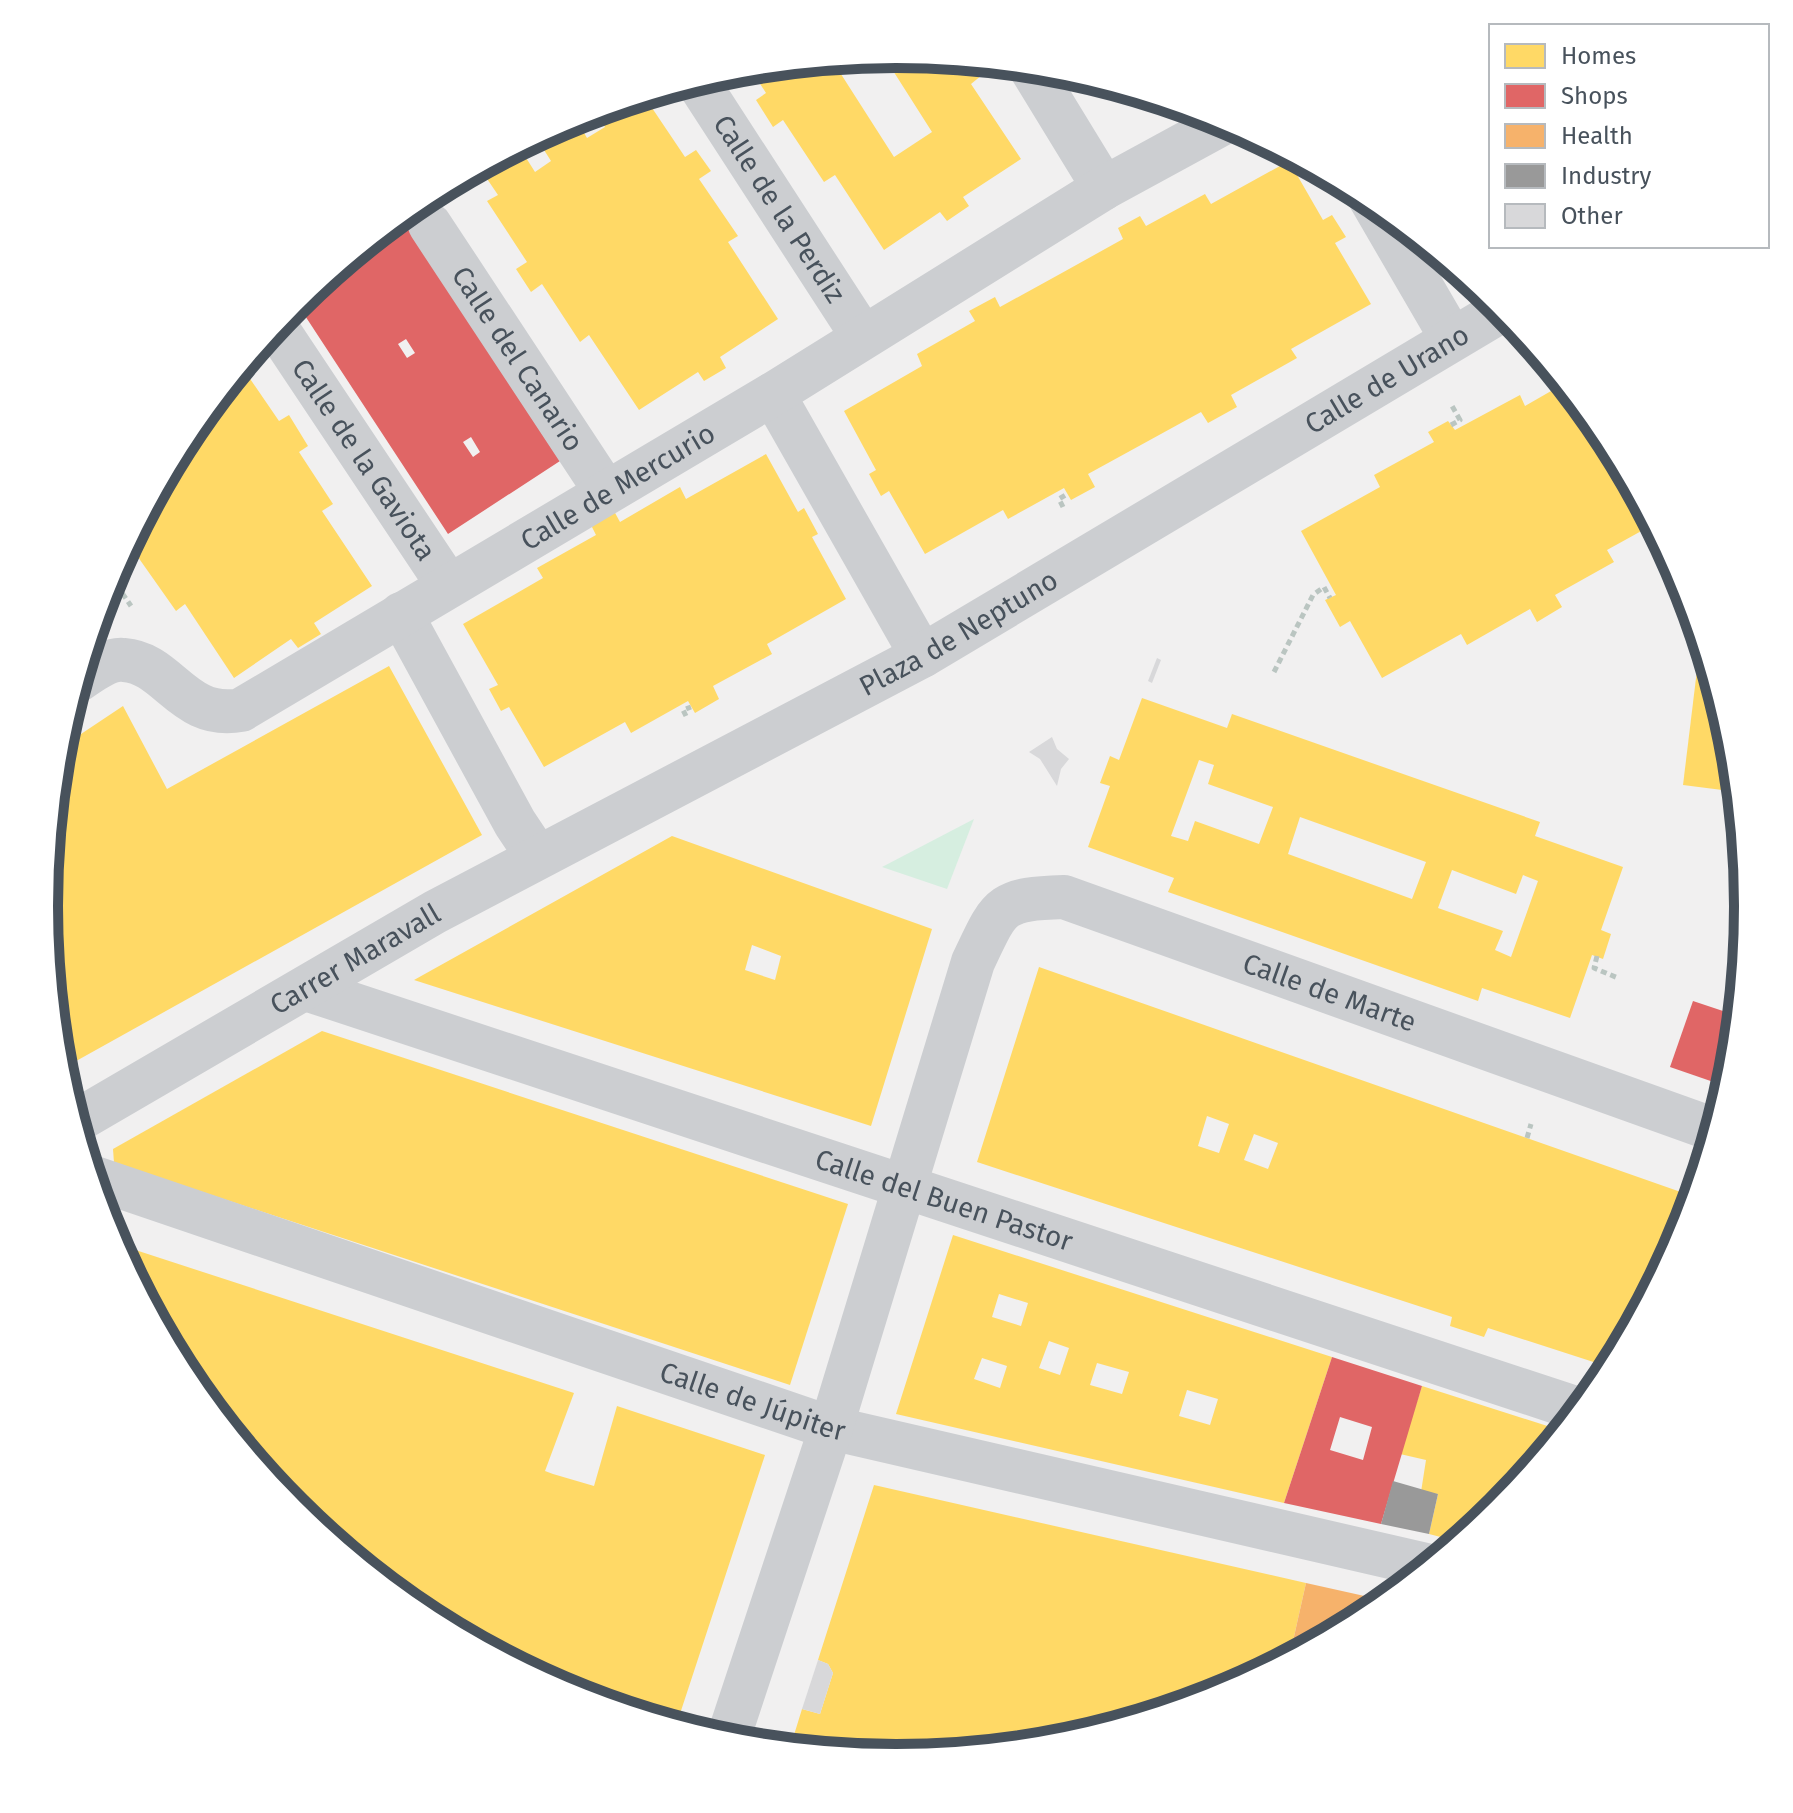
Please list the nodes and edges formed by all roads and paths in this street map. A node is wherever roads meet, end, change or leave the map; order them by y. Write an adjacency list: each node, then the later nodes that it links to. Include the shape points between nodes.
1 (1038, 80): 4 (street)
2 (704, 91): 9 (street, Calle de la Perdiz)
3 (1211, 130): 4 (street, Calle de Mercurio)
4 (1104, 188): 9 (street, Calle de Mercurio)
5 (430, 225): 13 (street, Calle del Canario)
6 (1387, 226): 10 (street)
7 (1491, 316): 10 (street, Calle de Urano)
8 (282, 337): 14 (street, Calle de la Gaviota)
9 (863, 337): 11 (street, Calle de Mercurio)
10 (1452, 339): 12 (street, Calle de Urano)
11 (773, 394): 13 (street, Calle de Mercurio); 17 (street)
12 (1271, 447): 17 (street, Plaza de Neptuno)
13 (606, 492): 14 (street, Calle de Mercurio)
14 (448, 585): 16 (street, Calle de Mercurio)
15 (1330, 598): 19 (path, via 1324,587 1313,595)
16 (401, 614): 18 (street, Calle de Mercurio, via 241,710 220,714 124,660); 21 (street)
17 (922, 656): 20 (street, Plaza de Neptuno)
18 (92, 671)
19 (1274, 672)
20 (639, 804): 21 (street, Carrer Maravall)
21 (537, 856): 24 (street, Carrer Maravall)
22 (1597, 956): 23 (path, via 1594,968)
23 (1618, 978)
24 (306, 989): 25 (street, Carrer Maravall); 28 (street, Calle del Buen Pastor)
25 (85, 1116)
26 (1705, 1127): 28 (street, Calle de Marte, via 1064,897 1018,898 993,918 973,962)
27 (104, 1181): 30 (street, Calle de Júpiter)
28 (906, 1186): 29 (street, Calle del Buen Pastor); 30 (street, Calle de Marte)
29 (1570, 1406)
30 (831, 1428): 31 (street, Calle de Júpiter); 32 (street, Calle de Marte)
31 (1418, 1563)
32 (731, 1729)

